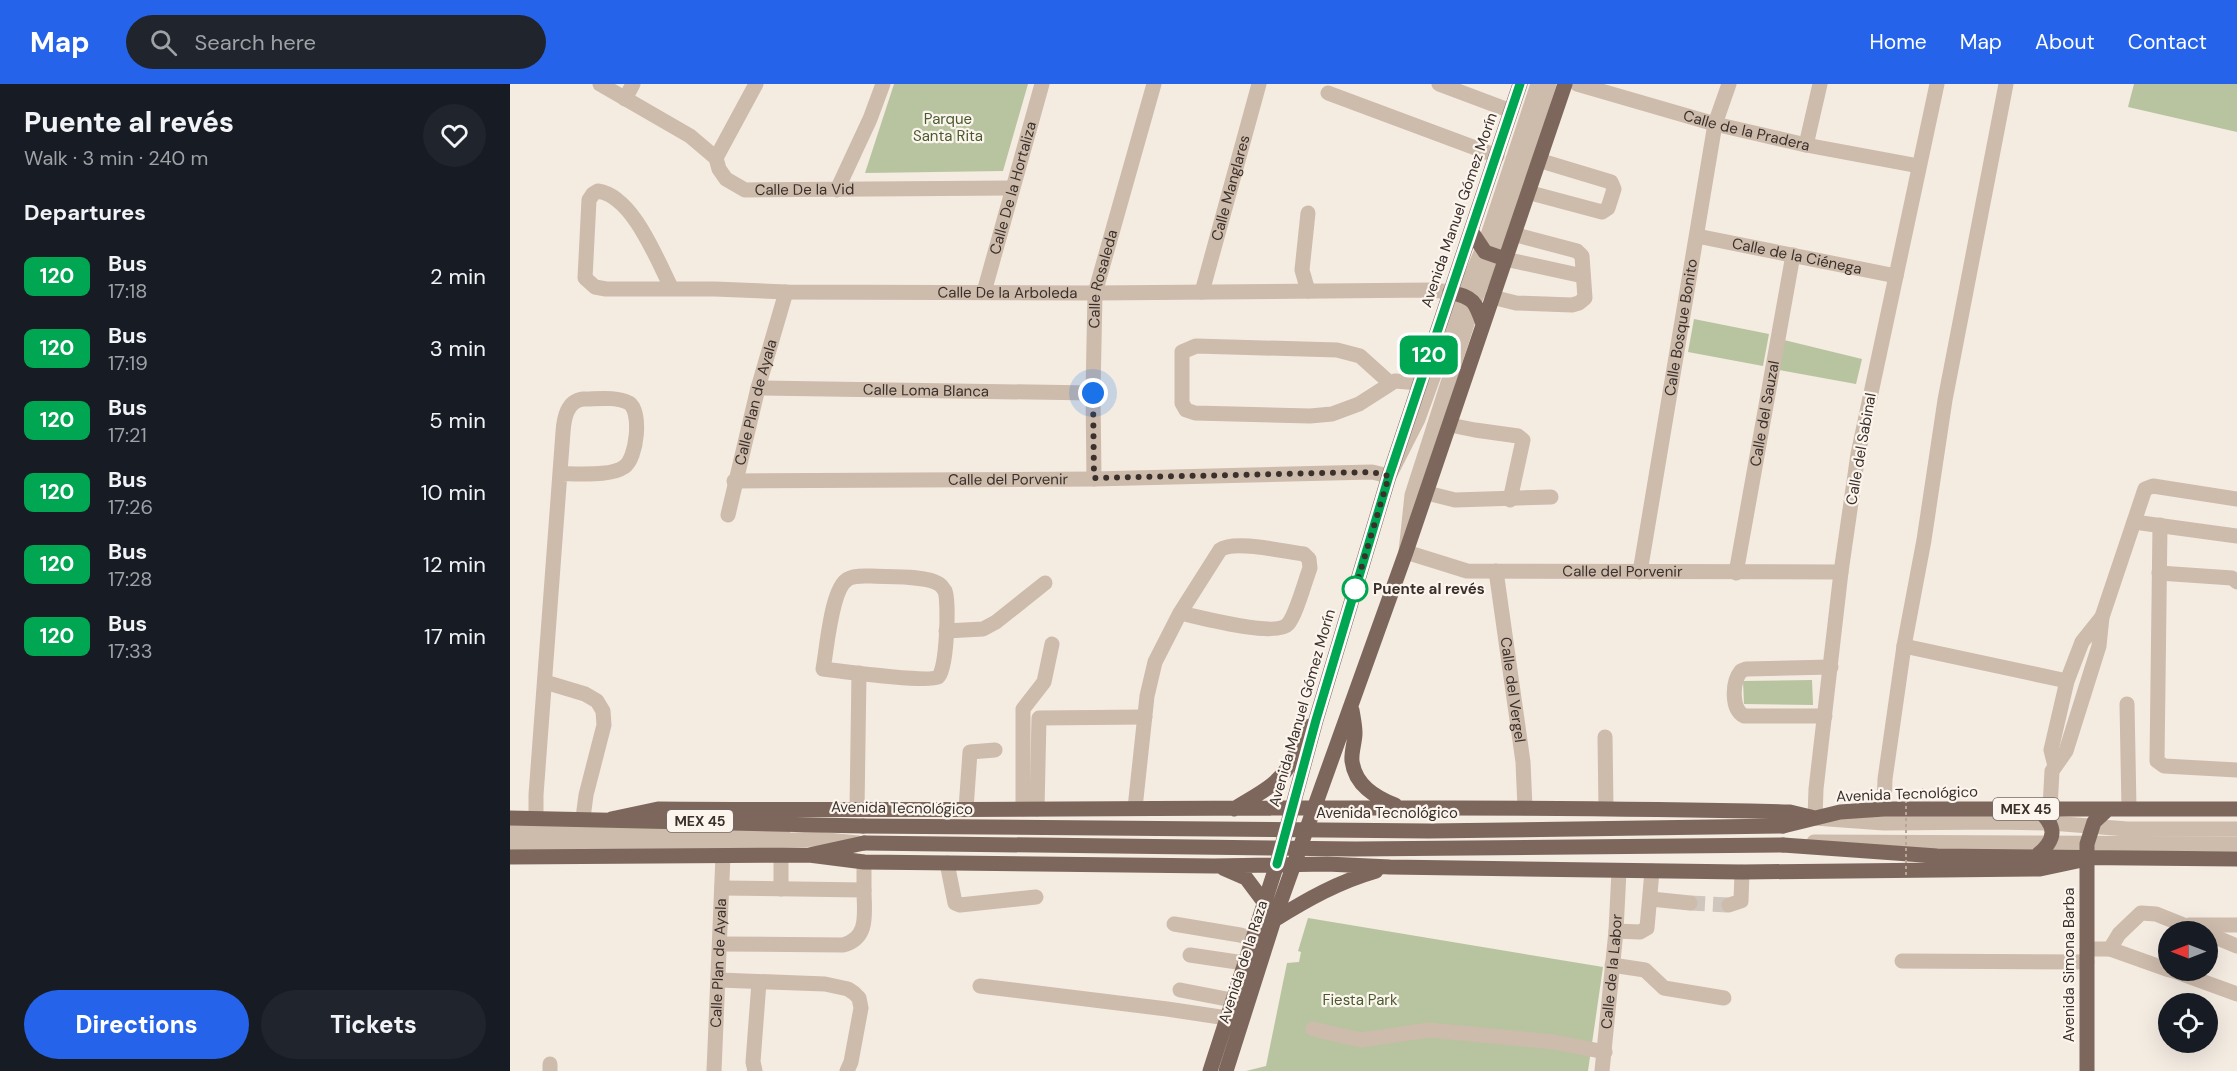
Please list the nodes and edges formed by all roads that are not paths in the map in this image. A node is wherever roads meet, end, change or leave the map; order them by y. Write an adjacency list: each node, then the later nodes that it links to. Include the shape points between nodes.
1 (600, 84): 19 (street, Calle De la Vid)
2 (633, 84): 19 (street)
3 (756, 84): 24 (street)
4 (883, 84): 28 (street)
5 (1042, 84): 27 (street, Calle De la Hortaliza)
6 (1154, 84): 43 (street, Calle Rosaleda)
7 (1259, 84): 42 (street, Calle Manglares)
8 (1439, 84): 20 (street)
9 (1520, 84): 20 (main road, Avenida Manuel Gómez Morín)
10 (1538, 84): 34 (street)
11 (1549, 84): 34 (street)
12 (1565, 84): 25 (main road)
13 (1577, 84): 21 (street, Calle de la Pradera)
14 (1729, 84): 21 (street, Calle Bosque Bonito)
15 (1820, 84): 22 (street)
16 (1937, 84): 26 (street, Calle del Sabinal)
17 (2006, 84): 76 (street, via 1945,400)
18 (1328, 93): 23 (street)
19 (625, 99): 24 (street, Calle De la Vid, via 690,136)
20 (1511, 111): 23 (main road, Avenida Manuel Gómez Morín)
21 (1715, 124): 22 (street, Calle de la Pradera); 33 (street, Calle Bosque Bonito)
22 (1806, 145): 26 (street, Calle de la Pradera)
23 (1497, 156): 31 (main road, Avenida Manuel Gómez Morín)
24 (716, 158): 28 (street, Calle De la Vid, via 726,179 745,190)
25 (1538, 160): 29 (main road); 29 (street, via 1611,182 1614,189 1608,208 1602,212)
26 (1919, 166): 37 (street, Calle del Sabinal)
27 (1012, 188): 28 (street, Calle De la Vid); 41 (street, Calle De la Hortaliza)
28 (837, 190)
29 (1527, 192): 32 (main road)
30 (1308, 213): 39 (street, via 1302,270)
31 (1471, 231): 34 (main road); 44 (main road, Avenida Manuel Gómez Morín)
32 (1513, 234): 34 (main road); 36 (street, via 1577,251 1582,255)
33 (1697, 236): 35 (street, Calle de la Ciénega); 66 (street, Calle Bosque Bonito)
34 (1493, 255): 36 (street); 44 (street); 45 (main road)
35 (1793, 255): 37 (street, Calle de la Ciénega); 68 (street, Calle del Sauzal)
36 (1583, 276): 45 (street, via 1585,298 1572,305 1516,303)
37 (1896, 276): 67 (street, Calle del Sabinal, via 1858,454)
38 (672, 289): 38 (street, Calle De la Arboleda, via 606,289 595,287 585,278 589,200 593,194 604,192 628,210); 40 (street, Calle De la Arboleda)
39 (1308, 291): 42 (street, Calle De la Arboleda); 44 (street, Calle De la Arboleda, via 1432,290)
40 (786, 292): 41 (street, Calle De la Arboleda); 49 (street, Calle Plan de Ayala)
41 (984, 292): 43 (street, Calle De la Arboleda)
42 (1203, 292): 43 (street, Calle De la Arboleda)
43 (1095, 293): 50 (street, Calle Rosaleda)
44 (1462, 296): 46 (main road); 48 (main road, Avenida Manuel Gómez Morín); 53 (street, via 1418,419); 64 (street, via 1412,495)
45 (1492, 297): 46 (main road)
46 (1483, 324): 51 (main road)
47 (1390, 383): 47 (street, via 1359,404 1332,414 1195,413 1186,410 1182,403 1182,352 1196,346 1337,350 1360,356); 48 (street)
48 (1419, 383): 53 (main road, Avenida Manuel Gómez Morín)
49 (759, 388): 50 (street, Calle Loma Blanca); 55 (street, Calle Plan de Ayala)
50 (1093, 393): 54 (street, Calle Rosaleda)
51 (1450, 424): 56 (main road); 59 (street, via 1518,435 1523,440)
52 (560, 474): 52 (street, via 564,423 576,400 621,400 632,406 636,431 629,463 617,471); 80 (street)
53 (1389, 476): 54 (street, Calle del Porvenir, via 1372,472); 85 (main road, Avenida Manuel Gómez Morín)
54 (1094, 478): 55 (street, Calle del Porvenir)
55 (735, 481): 60 (street, Calle Plan de Ayala)
56 (1427, 493): 59 (street, via 1455,500); 64 (main road)
57 (1551, 497): 59 (street)
58 (2237, 499): 61 (street, via 2149,486)
59 (1510, 500)
60 (728, 515)
61 (2134, 522): 62 (street); 73 (street)
62 (2160, 525): 63 (street); 69 (street)
63 (2237, 536)
64 (1406, 552): 65 (street, Calle del Porvenir, via 1467,571); 82 (main road)
65 (1496, 572): 66 (street, Calle del Porvenir); 93 (street, Calle del Vergel, via 1523,762)
66 (1640, 572): 68 (street, Calle del Porvenir)
67 (1840, 572): 68 (street, Calle del Porvenir); 77 (street, Calle del Sabinal)
68 (1736, 573)
69 (2159, 573): 70 (street, via 2232,578); 89 (street, via 2157,761 2164,766)
70 (2237, 582)
71 (1045, 584): 74 (street, via 983,629)
72 (1180, 613): 72 (street, via 1224,546 1304,554 1309,559 1310,567 1291,621 1284,628 1244,626); 84 (street, via 1155,663)
73 (2102, 617): 79 (street, via 2082,642); 88 (street, via 2099,646 2066,752)
74 (946, 632): 78 (street, via 942,673 936,678); 78 (street, via 945,592 936,582 850,577 837,594 824,669)
75 (1052, 644): 98 (street, via 1044,682 1023,710)
76 (1904, 646): 79 (street); 103 (street)
77 (1831, 667): 83 (street, Calle del Sabinal); 83 (street, via 1746,669 1735,681 1736,707 1744,716)
78 (859, 673): 96 (street)
79 (2067, 681): 88 (street, via 2051,750)
80 (545, 682): 108 (street); 109 (street, via 585,694 597,701 603,711 604,725)
81 (2127, 704): 95 (street)
82 (1351, 707): 91 (main road); 92 (main road, via 1355,772 1361,784 1376,797)
83 (1825, 716): 110 (street, Calle del Sabinal)
84 (1145, 717): 90 (street); 98 (street, via 1039,718)
85 (1316, 720): 99 (main road, via 1302,735 1289,766 1276,782); 101 (main road, Avenida Manuel Gómez Morín)
86 (1605, 737): 94 (street)
87 (995, 750): 97 (street, via 970,752)
88 (2055, 766): 106 (street)
89 (2237, 770)
90 (1135, 808): 98 (main road); 99 (main road)
91 (1316, 808): 101 (main road); 102 (main road); 132 (main road)
92 (1401, 808): 93 (main road); 102 (main road)
93 (1525, 808): 94 (main road)
94 (1606, 808): 110 (main road, via 1790,812)
95 (2129, 808): 104 (main road, Avenida Tecnológico / MEX 45); 105 (main road, Avenida Tecnológico / MEX 45)
96 (857, 809): 97 (main road); 111 (main road, via 658,809)
97 (966, 809): 98 (main road)
98 (1030, 809)
99 (1234, 809): 100 (main road)
100 (1261, 809): 101 (main road); 130 (main road, via 1273,831 1270,846)
101 (1293, 809): 131 (main road, Avenida Manuel Gómez Morín)
102 (1332, 809): 133 (main road, via 1319,821 1314,834)
103 (1884, 809): 106 (main road, Avenida Tecnológico / MEX 45); 110 (main road, Avenida Tecnológico / MEX 45)
104 (2108, 809): 106 (main road, Avenida Tecnológico / MEX 45); 113 (main road)
105 (2237, 809)
106 (2046, 813): 110 (street, via 1884,823); 113 (street); 118 (main road, via 2052,837)
107 (510, 818): 108 (main road, MEX 45)
108 (536, 818): 109 (main road, Avenida Tecnológico / MEX 45)
109 (583, 818): 111 (main road, Avenida Tecnológico / MEX 45)
110 (1815, 818): 112 (main road, Avenida Tecnológico / MEX 45, bridge, via 1783,826 1429,831)
111 (612, 819): 112 (main road, Avenida Tecnológico / MEX 45)
112 (863, 826): 115 (street, via 812,831)
113 (2091, 826): 114 (street); 121 (main road, Avenida Simona Barba)
114 (2237, 830)
115 (510, 831)
116 (864, 843): 117 (street, via 816,839 712,844); 120 (main road, bridge, via 1355,849); 123 (main road)
117 (510, 844)
118 (2049, 844): 120 (street, via 1825,841); 121 (street); 126 (main road)
119 (2237, 844): 121 (street)
120 (1783, 846): 126 (main road, via 1937,856)
121 (2087, 851): 126 (main road); 127 (main road); 138 (main road, via 2040,869); 159 (main road, Avenida Simona Barba)
122 (781, 855): 123 (main road); 124 (main road); 140 (street)
123 (809, 855): 128 (main road)
124 (723, 856): 125 (main road); 139 (street, Calle Plan de Ayala)
125 (510, 857)
126 (2035, 857)
127 (2237, 859)
128 (864, 862): 129 (main road); 141 (street)
129 (947, 863): 134 (main road); 142 (street, via 955,903 960,905)
130 (1258, 864): 131 (main road); 134 (main road)
131 (1277, 864): 132 (main road); 144 (main road, Avenida de la Raza)
132 (1294, 864): 133 (main road); 147 (main road, Avenida de la Raza)
133 (1327, 864): 135 (main road)
134 (1214, 866): 144 (main road, via 1246,878)
135 (1390, 867): 136 (main road); 147 (main road, via 1348,879)
136 (1620, 871): 137 (main road); 152 (street, Calle de la Labor)
137 (1652, 871): 138 (main road); 143 (street)
138 (1742, 872): 146 (street, via 1741,901)
139 (722, 888): 140 (street); 155 (street, Calle Plan de Ayala)
140 (781, 889): 141 (street)
141 (864, 890): 155 (street, via 863,929 850,943)
142 (1036, 897)
143 (1651, 899): 145 (street); 152 (street, via 1647,928 1640,932)
144 (1264, 902): 154 (main road, Avenida de la Raza)
145 (1690, 903)
146 (1729, 905)
147 (1274, 920): 172 (main road, Avenida de la Raza)
148 (2174, 921): 157 (street, via 2141,913)
149 (1174, 924): 154 (street)
150 (2218, 925): 151 (street)
151 (2237, 925)
152 (1616, 931): 162 (street, Calle de la Labor)
153 (2218, 938): 156 (street)
154 (1253, 939): 161 (main road, Avenida de la Raza)
155 (720, 944): 164 (street, Calle Plan de Ayala)
156 (2237, 946)
157 (2110, 949): 159 (street); 163 (street)
158 (1190, 955): 161 (street)
159 (2088, 955): 160 (street); 181 (main road, Avenida Simona Barba)
160 (1902, 961)
161 (1244, 963): 171 (main road, Avenida de la Raza)
162 (1612, 965): 170 (street, via 1645,970 1664,988); 174 (street, Calle de la Labor)
163 (2158, 966)
164 (719, 980): 166 (street); 175 (street, Calle Plan de Ayala)
165 (2201, 981): 169 (street)
166 (759, 982): 176 (street); 177 (street, via 834,985 859,998 861,1008)
167 (981, 986): 172 (street)
168 (1180, 990): 171 (street)
169 (2237, 994)
170 (1724, 998)
171 (1232, 1000): 172 (main road, Avenida de la Raza)
172 (1234, 1020): 178 (main road, Avenida de la Raza); 179 (main road, Avenida de la Raza)
173 (1313, 1029): 174 (street, via 1361,1040 1429,1030 1554,1042)
174 (1605, 1052): 180 (street, Calle de la Labor)
175 (714, 1071)
176 (755, 1071)
177 (847, 1071)
178 (1210, 1071)
179 (1227, 1071)
180 (1602, 1071)
181 (2087, 1071)

